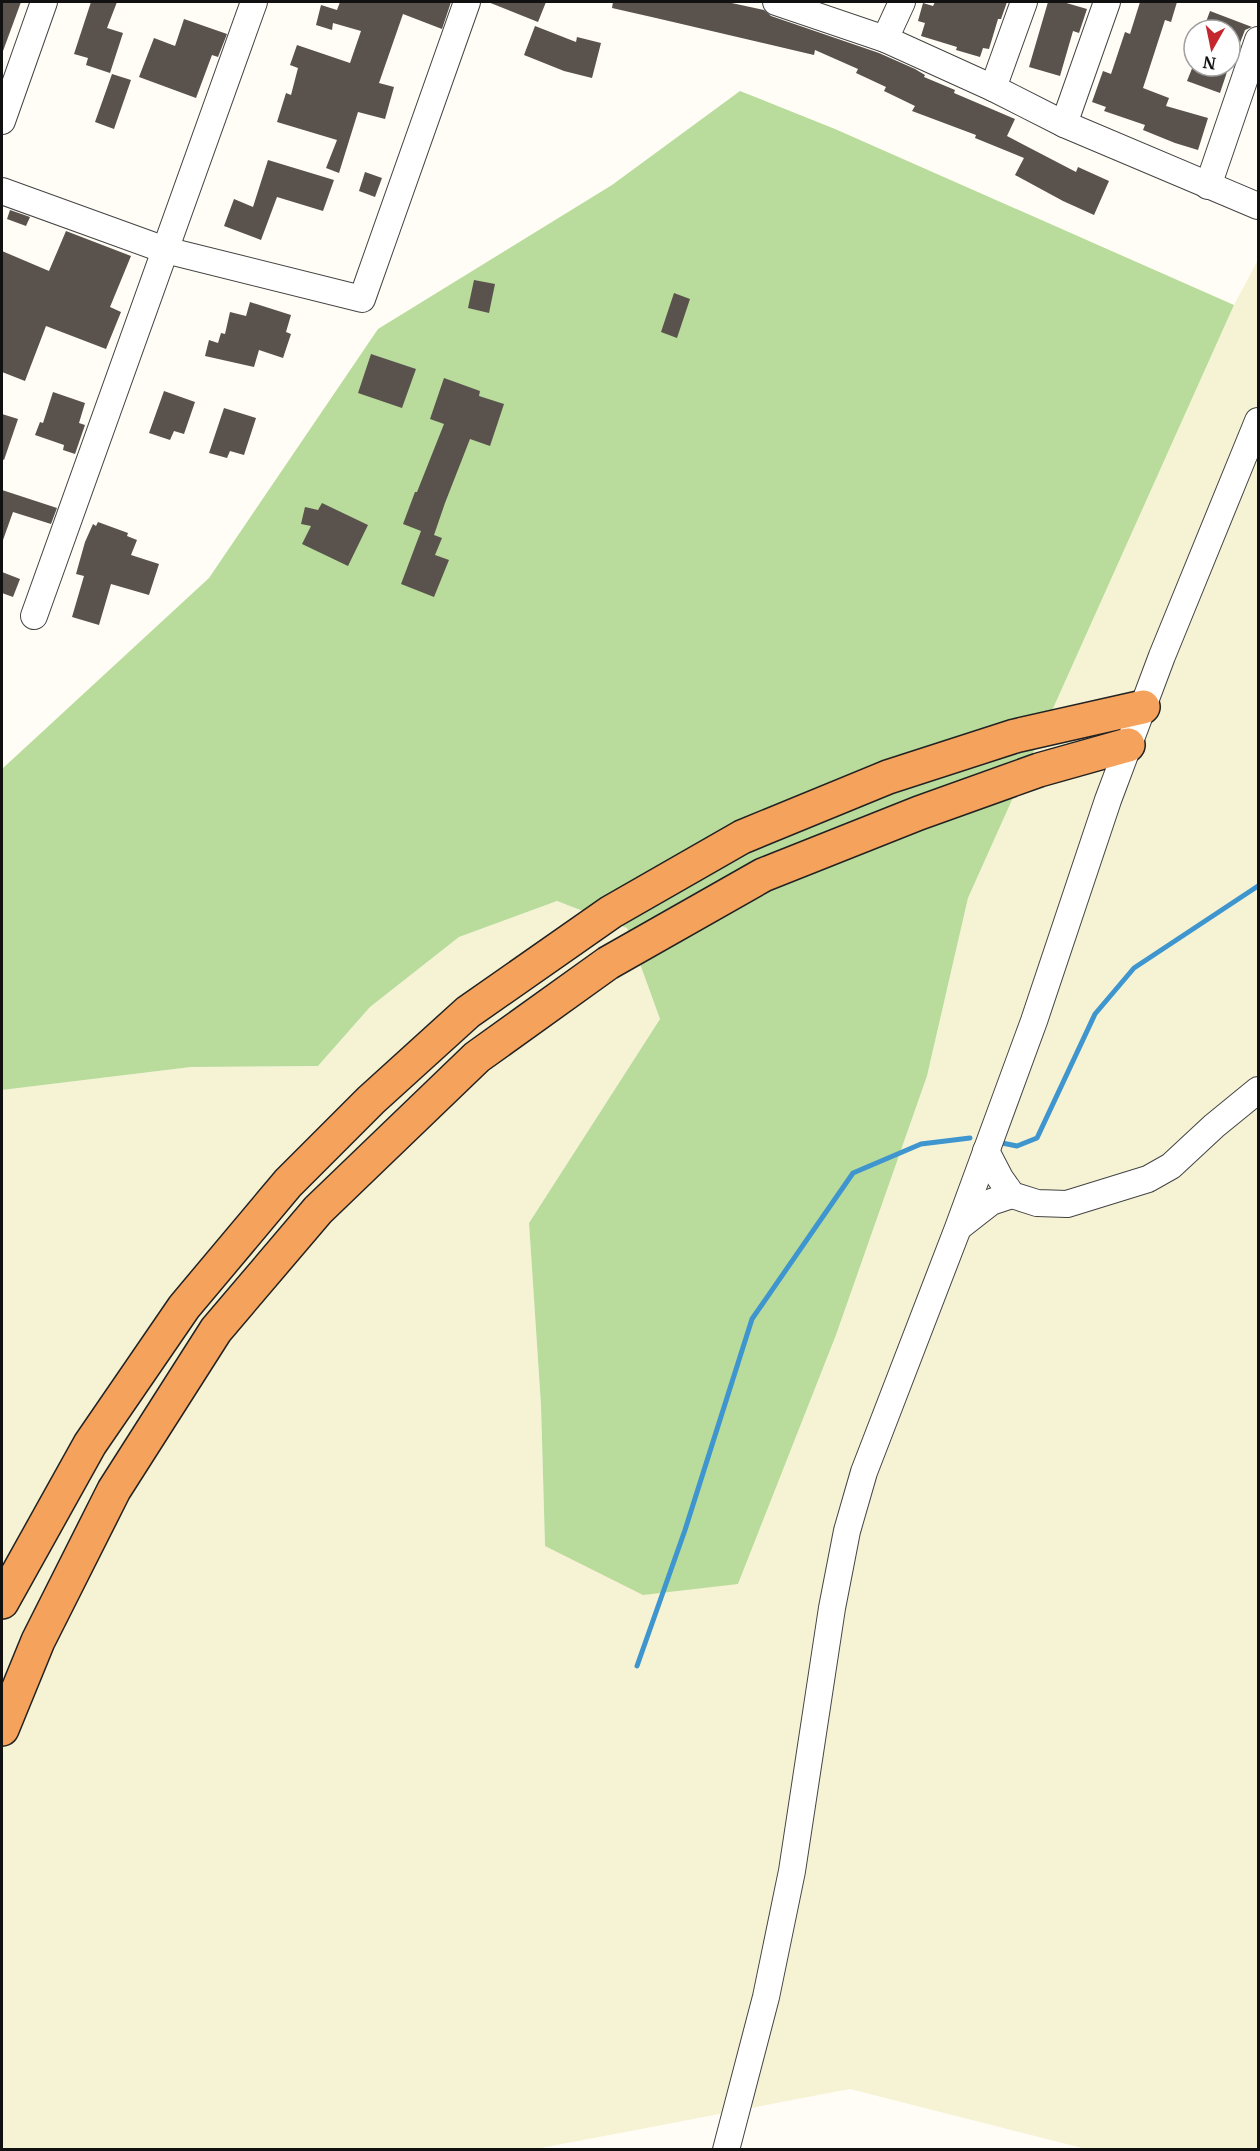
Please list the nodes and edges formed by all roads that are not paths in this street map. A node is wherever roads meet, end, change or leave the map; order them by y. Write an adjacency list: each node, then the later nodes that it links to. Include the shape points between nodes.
1 (44, 2): 11 (street)
2 (254, 2): 16 (street)
3 (467, 2): 16 (street, via 362,299)
4 (777, 2): 8 (street)
5 (902, 2): 8 (street)
6 (1024, 2): 10 (street)
7 (1107, 2): 12 (street)
8 (885, 39): 10 (street)
9 (1258, 40): 13 (street)
10 (993, 88): 12 (street)
11 (2, 122)
12 (1064, 124): 13 (street)
13 (1208, 186): 15 (street)
14 (2, 191): 16 (street)
15 (1258, 206)
16 (165, 250): 18 (street)
17 (1258, 421): 19 (street)
18 (34, 616)
19 (1143, 706): 20 (street); 25 (highway, via 1015,736 888,777 742,837 611,912 468,1012 371,1100 288,1183 184,1307 90,1444)
20 (1128, 745): 22 (street); 26 (highway, via 1039,770 763,874 608,963 477,1057 318,1209 216,1330 114,1490 38,1641)
21 (1258, 1090): 23 (street, via 1171,1166 1148,1179 1067,1204 1037,1203)
22 (986, 1150): 23 (street); 24 (street)
23 (1012, 1195): 24 (street, via 991,1202)
24 (958, 1228): 27 (street, via 864,1472 847,1531 792,1871 766,1997)
25 (2, 1602)
26 (2, 1729)
27 (726, 2150)

